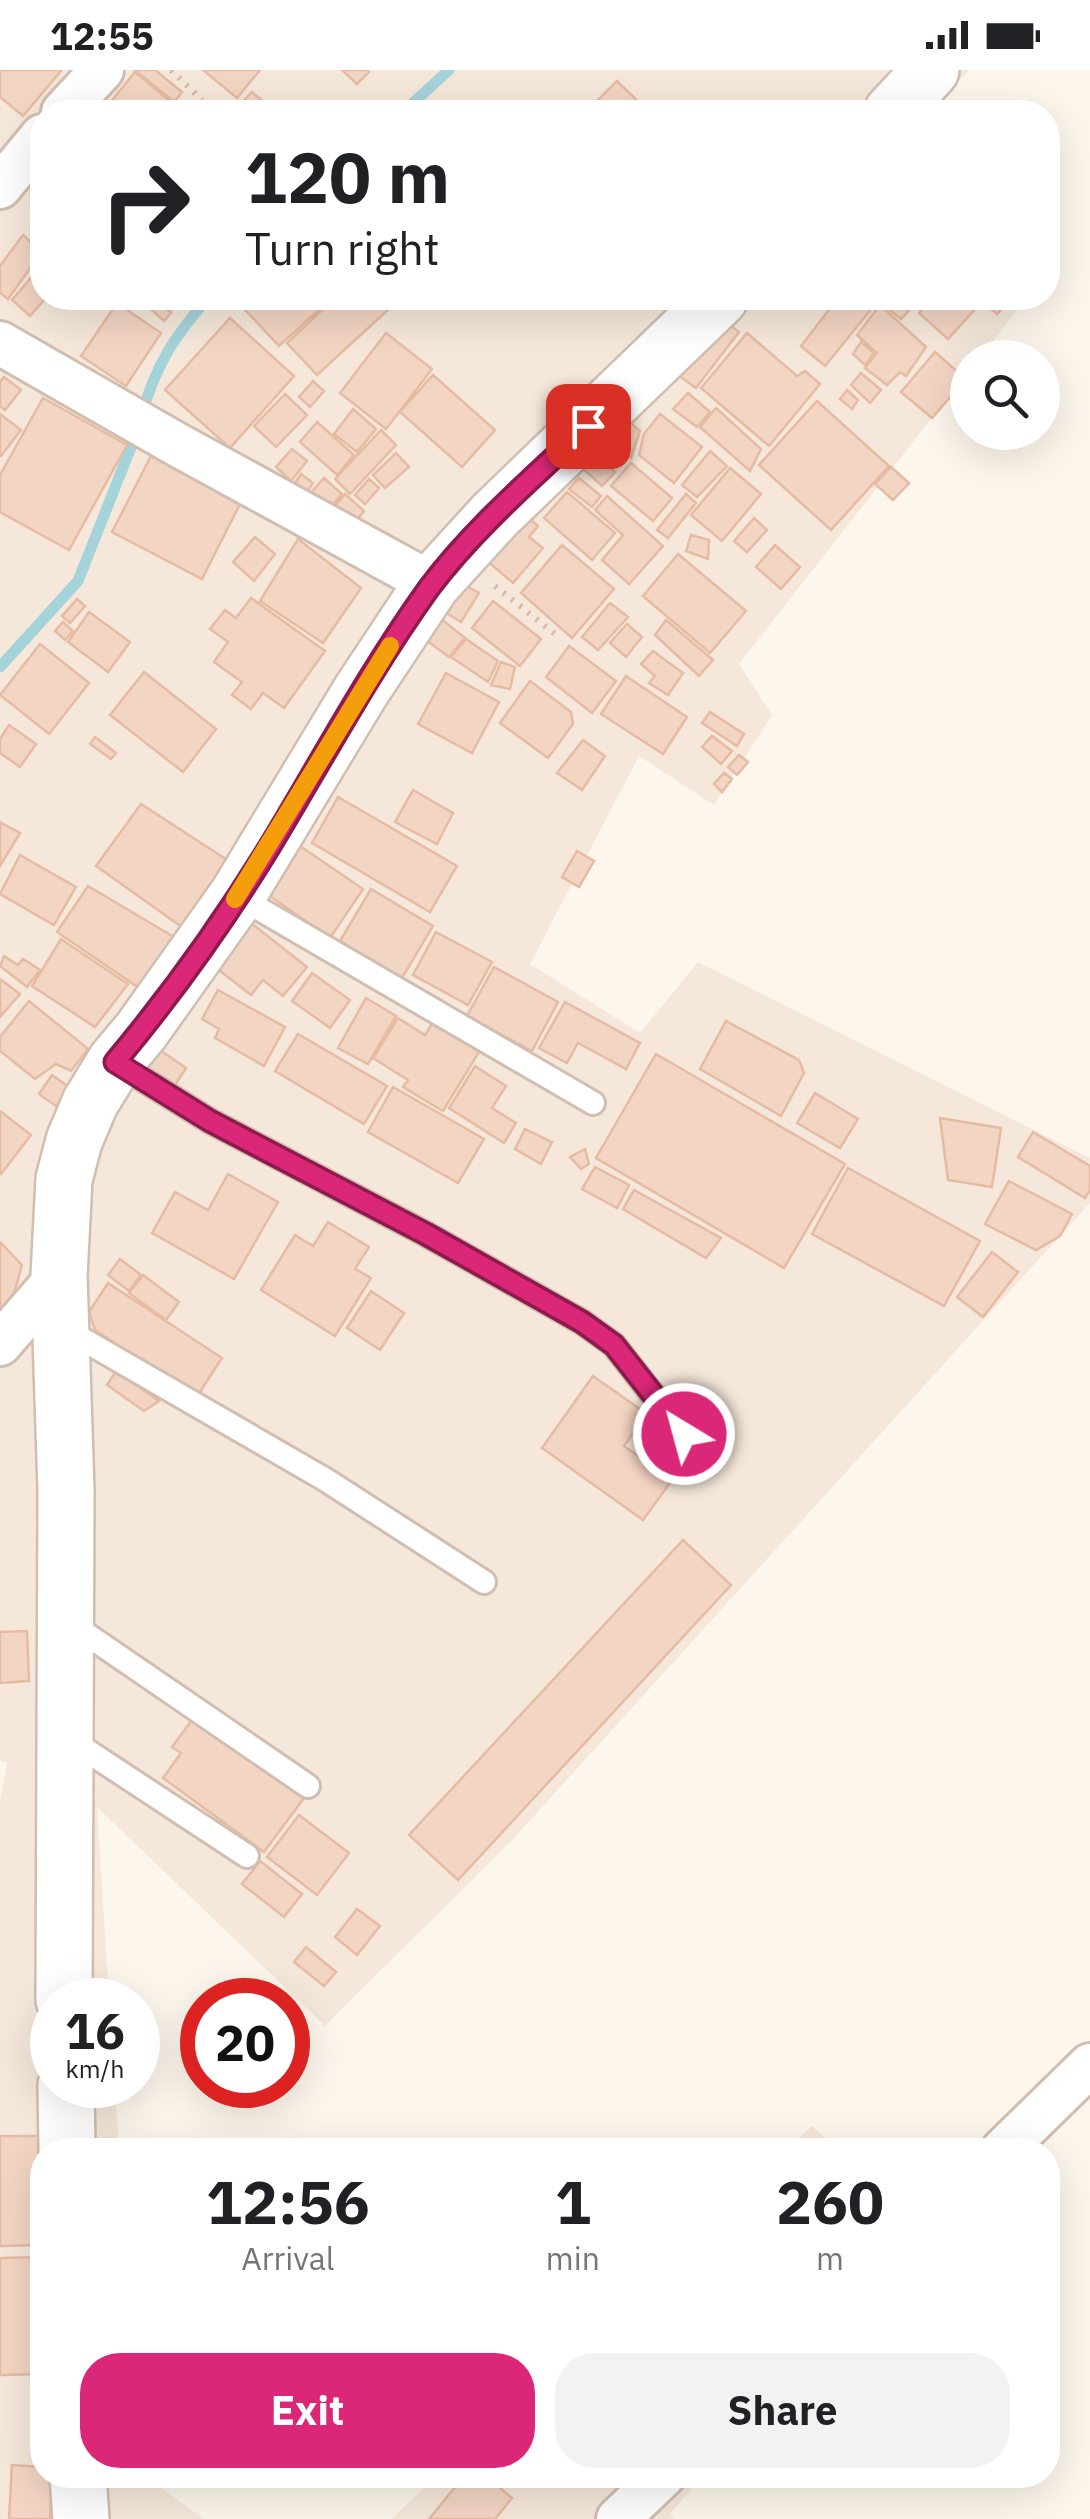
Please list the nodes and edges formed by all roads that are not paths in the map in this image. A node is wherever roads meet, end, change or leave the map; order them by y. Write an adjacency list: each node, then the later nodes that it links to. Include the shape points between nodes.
1 (102, 70): 3 (street)
2 (931, 70): 4 (street)
3 (74, 100)
4 (903, 100)
5 (30, 151): 6 (street)
6 (0, 187)
7 (708, 310): 9 (street)
8 (0, 343): 9 (street, via 176,444)
9 (445, 570): 10 (street, via 370,678)
10 (237, 896): 11 (street); 12 (lane)
11 (115, 1062): 13 (street, via 74,1141 64,1180); 15 (lane, via 210,1121 582,1322 614,1345)
12 (594, 1103)
13 (60, 1301): 14 (street); 16 (lane); 17 (street)
14 (0, 1344)
15 (684, 1434)
16 (484, 1582)
17 (66, 1621): 18 (street); 19 (lane)
18 (66, 1736): 20 (lane); 21 (street)
19 (308, 1786)
20 (247, 1856)
21 (64, 1978)
22 (1090, 2065): 25 (street)
23 (66, 2108): 24 (street)
24 (66, 2138)
25 (1015, 2138)
26 (79, 2488): 28 (street)
27 (650, 2488): 29 (street)
28 (80, 2519)
29 (618, 2519)

